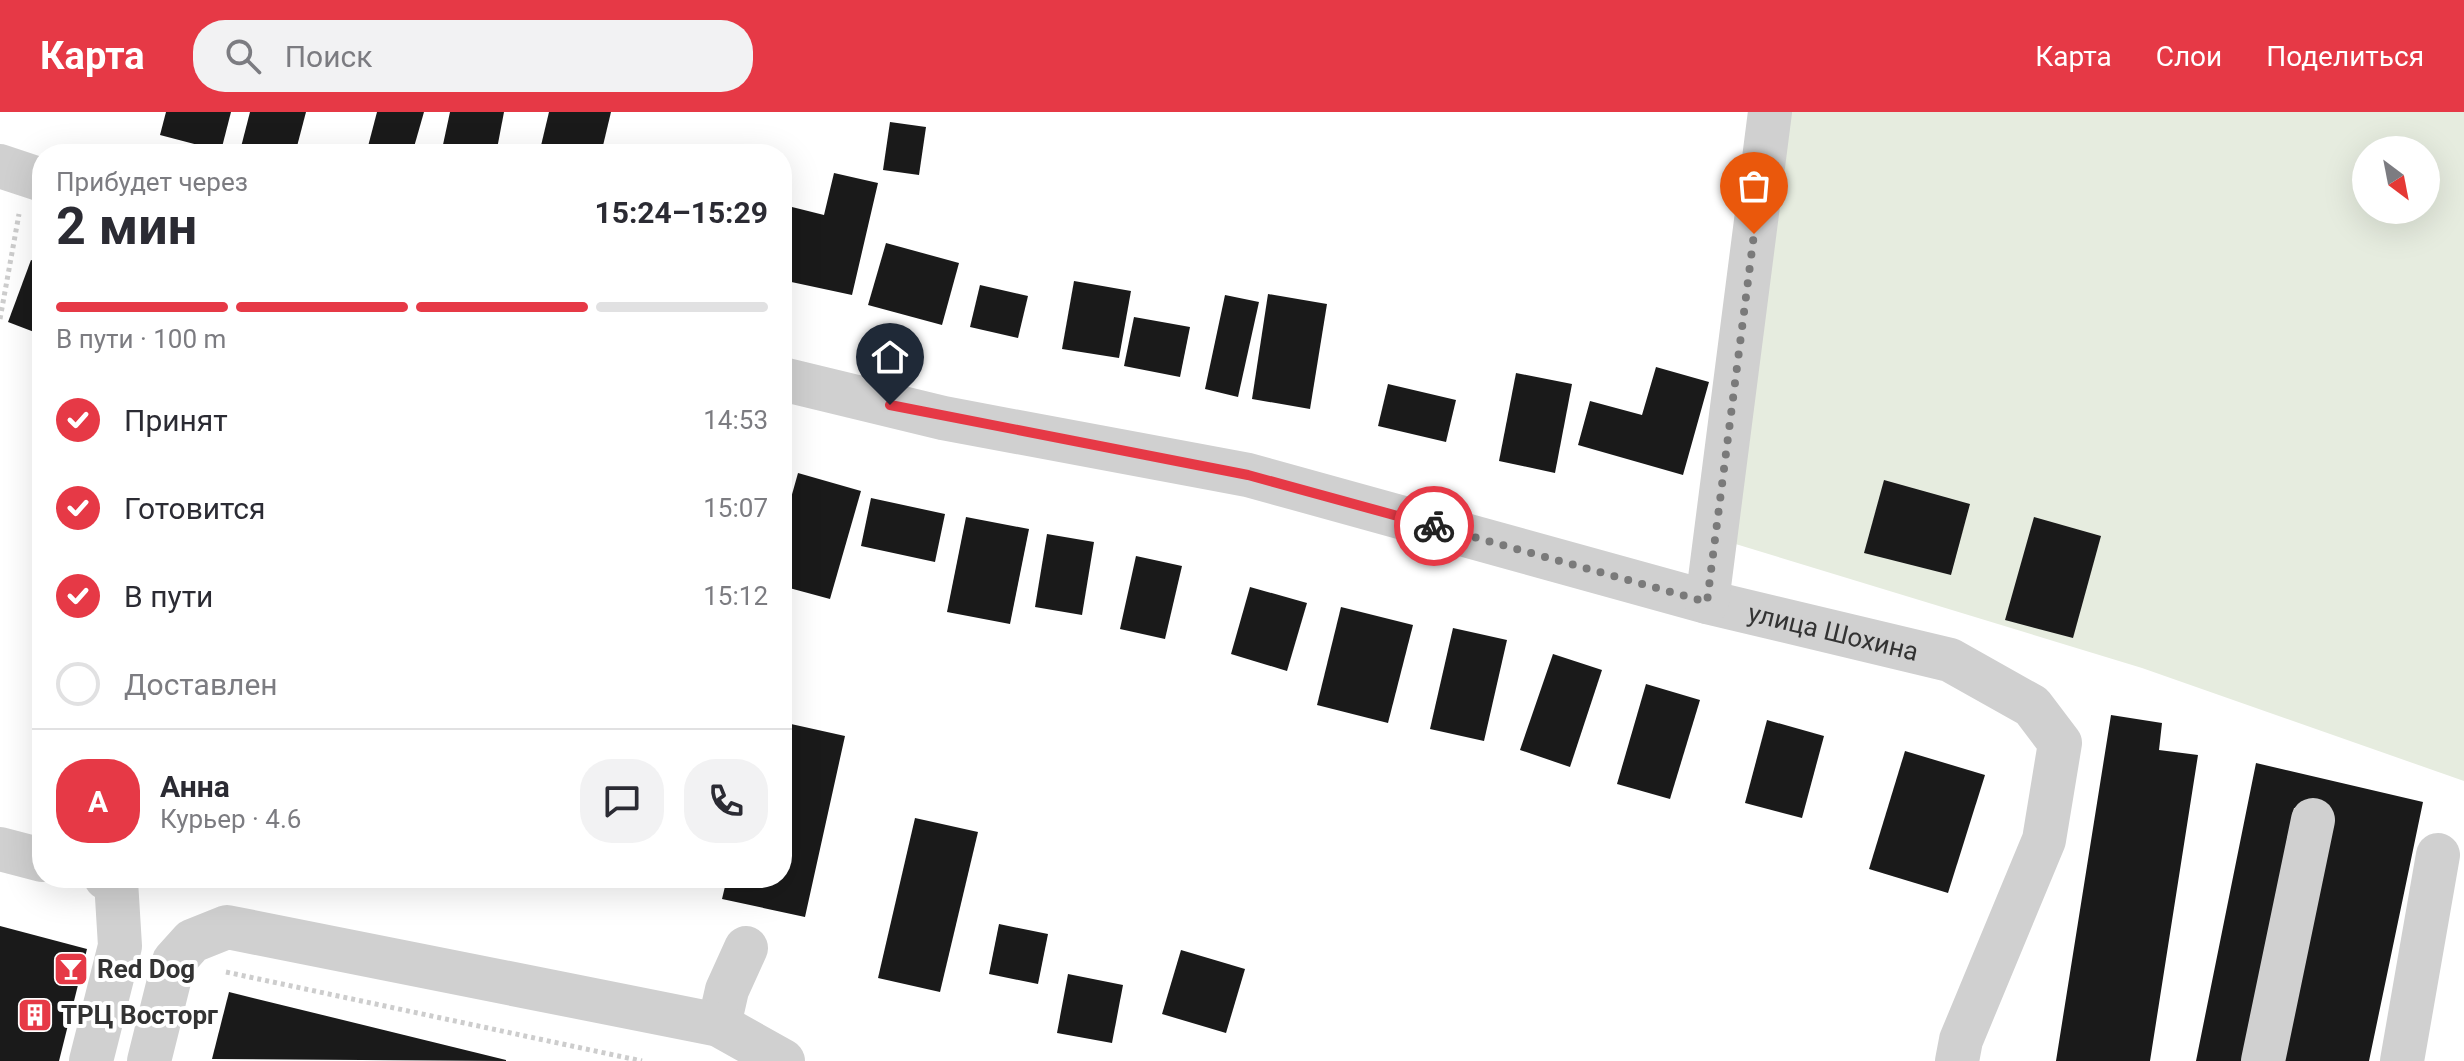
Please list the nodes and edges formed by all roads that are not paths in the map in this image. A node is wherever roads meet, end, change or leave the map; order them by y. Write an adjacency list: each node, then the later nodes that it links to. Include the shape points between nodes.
1 (1770, 112): 3 (street)
2 (792, 381): 3 (street, улица Шохина, via 943,418 1248,475)
3 (1707, 602): 14 (street, улица Шохина, via 1950,660 2032,706 2060,743 2044,840)
4 (2313, 820): 15 (street)
5 (0, 849): 7 (street)
6 (2438, 855): 16 (street)
7 (32, 857)
8 (116, 888): 11 (street, via 120,946)
9 (746, 948): 10 (street, via 727,990)
10 (719, 1025): 12 (street, via 227,927 192,941 174,961); 13 (street)
11 (91, 1061)
12 (149, 1061)
13 (783, 1061)
14 (1957, 1061)
15 (2263, 1061)
16 (2402, 1061)

